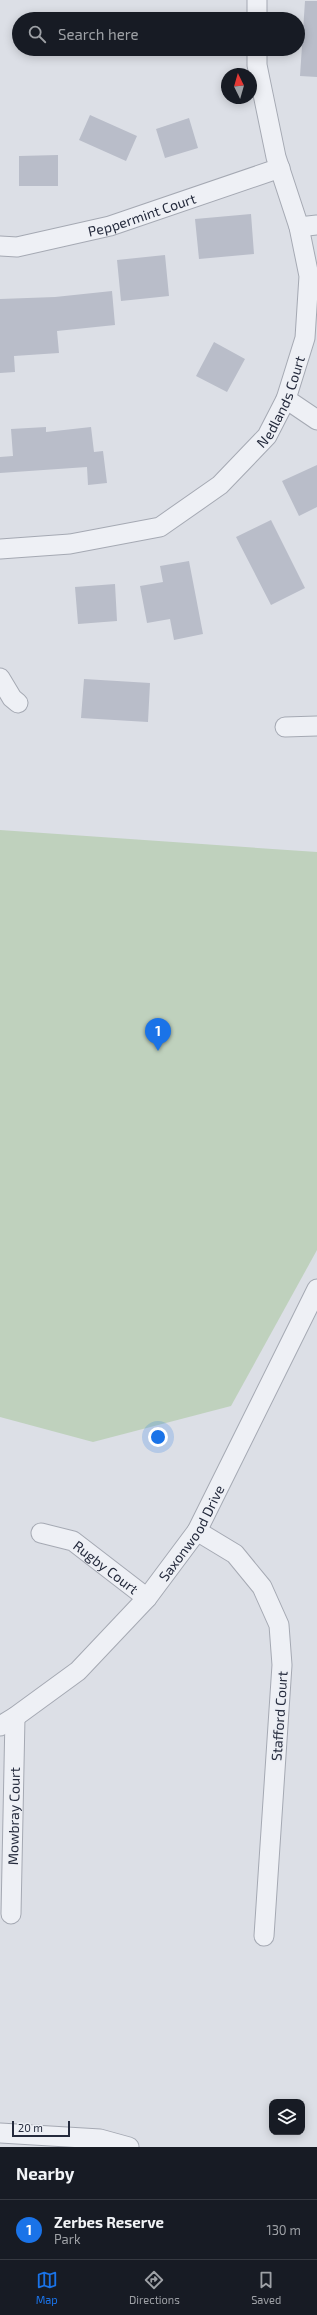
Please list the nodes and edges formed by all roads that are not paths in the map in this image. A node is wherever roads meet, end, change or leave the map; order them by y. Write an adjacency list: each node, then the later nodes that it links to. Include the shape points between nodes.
1 (257, 0): 2 (street)
2 (257, 12)
3 (257, 56): 4 (street, Nedlands Court)
4 (280, 168): 5 (street, Nedlands Court); 6 (street, Peppermint Court, via 110,226 17,247)
5 (308, 226): 7 (street, Nedlands Court, via 306,338)
6 (0, 246)
7 (286, 399): 8 (street); 9 (street, Nedlands Court, via 267,436 220,485 160,527 70,544)
8 (317, 420)
9 (0, 549)
10 (0, 678): 11 (street)
11 (18, 703)
12 (317, 726): 13 (street)
13 (285, 727)
14 (317, 1289): 15 (street, Saxonwood Drive)
15 (197, 1531): 17 (street, Saxonwood Drive); 20 (street, Stafford Court, via 235,1554 262,1587 278,1625 282,1665)
16 (41, 1533): 17 (street, Rugby Court, via 74,1541)
17 (147, 1598): 18 (street, Saxonwood Drive, via 78,1671)
18 (8, 1721): 19 (street, Mowbray Court)
19 (11, 1914)
20 (264, 1936)
21 (0, 2134): 22 (street, via 100,2139)
22 (129, 2147)

